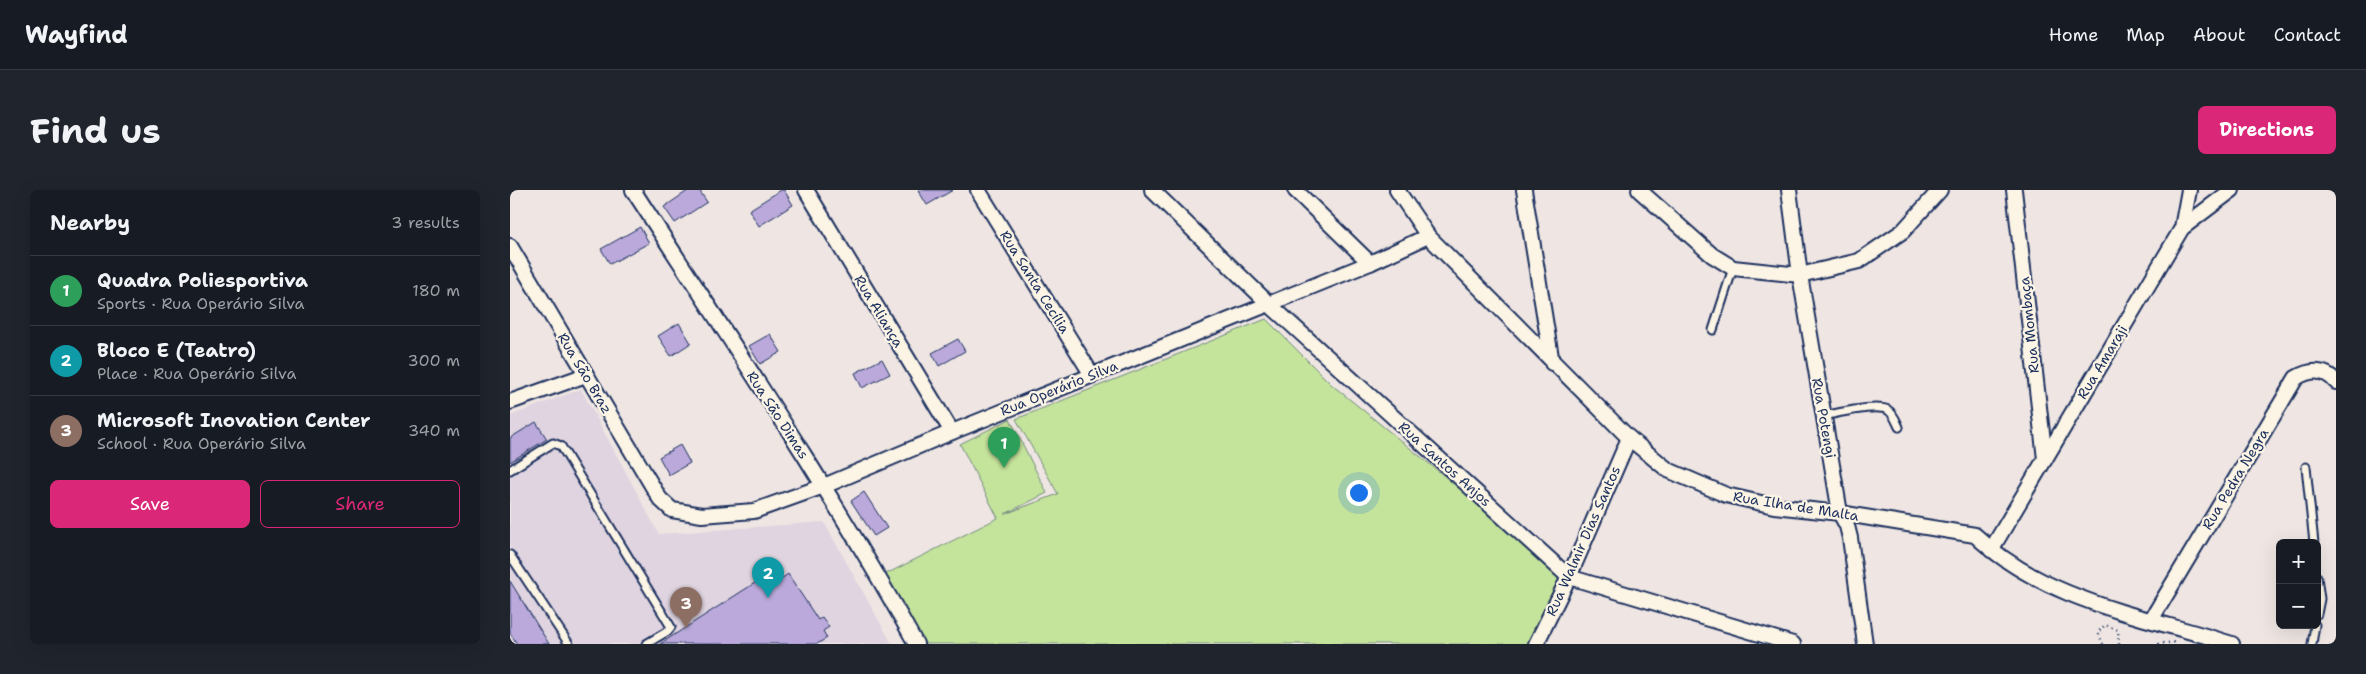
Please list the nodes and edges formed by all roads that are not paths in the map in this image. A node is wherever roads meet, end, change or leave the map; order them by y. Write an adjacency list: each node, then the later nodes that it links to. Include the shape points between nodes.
1 (633, 190): 34 (street, Rua São Dimas)
2 (806, 190): 29 (street, Rua Aliança)
3 (978, 190): 24 (street, Rua Santa Cecília)
4 (1152, 190): 20 (street, Rua Santos Anjos)
5 (1295, 190): 17 (street)
6 (1398, 190): 15 (street, Rua Ilha de Malta)
7 (1524, 190): 22 (street)
8 (1639, 190): 18 (street, via 1712,255)
9 (1789, 190): 19 (street, Rua Potengi)
10 (1940, 190): 19 (street, via 1903,231 1859,261)
11 (2014, 190): 31 (street, Rua Mombaça)
12 (2190, 190): 14 (street)
13 (2232, 190): 14 (street, Rua Amaraji)
14 (2182, 228): 31 (street, Rua Amaraji)
15 (1428, 236): 17 (street, Rua Operário Silva); 22 (street, Rua Ilha de Malta)
16 (510, 246): 23 (street, Rua São Braz)
17 (1370, 263): 20 (street, Rua Operário Silva)
18 (1733, 268): 19 (street); 21 (lane)
19 (1800, 275): 27 (street, Rua Potengi)
20 (1269, 304): 24 (street, Rua Operário Silva); 40 (street, Rua Santos Anjos)
21 (1713, 330)
22 (1552, 363): 30 (street, Rua Ilha de Malta)
23 (586, 375): 26 (street); 35 (street, Rua São Braz)
24 (1092, 375): 29 (street, Rua Operário Silva)
25 (2336, 382): 41 (street, Rua Pedra Negra, via 2318,371 2306,372 2296,378)
26 (510, 402)
27 (1824, 416): 28 (lane, via 1887,409 1894,414); 36 (street, Rua Potengi)
28 (1898, 427)
29 (952, 432): 34 (street, Rua Operário Silva)
30 (1630, 438): 36 (street, Rua Ilha de Malta, via 1668,470 1726,495 1774,506); 40 (street, Rua Walmir Dias Santos)
31 (2045, 459): 38 (street, Rua Amaraji)
32 (2306, 467): 37 (lane)
33 (510, 470): 45 (lane, via 553,443 560,446 670,627)
34 (824, 486): 35 (street, Rua Operário Silva, via 754,511 702,515 672,510); 46 (street, Rua São Dimas, via 880,577)
35 (660, 499)
36 (1840, 513): 38 (street, Rua Ilha de Malta, via 1975,535); 43 (street, Rua Potengi, via 1850,538)
37 (2314, 539)
38 (1991, 550): 41 (street, Rua Ilha de Malta, via 2031,576 2088,601)
39 (510, 555): 44 (lane)
40 (1569, 577): 47 (street, Rua Walmir Dias Santos); 48 (street, Rua Santos Anjos)
41 (2151, 620): 49 (street, Rua Ilha de Malta)
42 (2315, 629): 50 (lane)
43 (1864, 642)
44 (569, 644)
45 (646, 644)
46 (916, 644)
47 (1536, 644)
48 (1793, 644)
49 (2232, 644)
50 (2312, 644)

